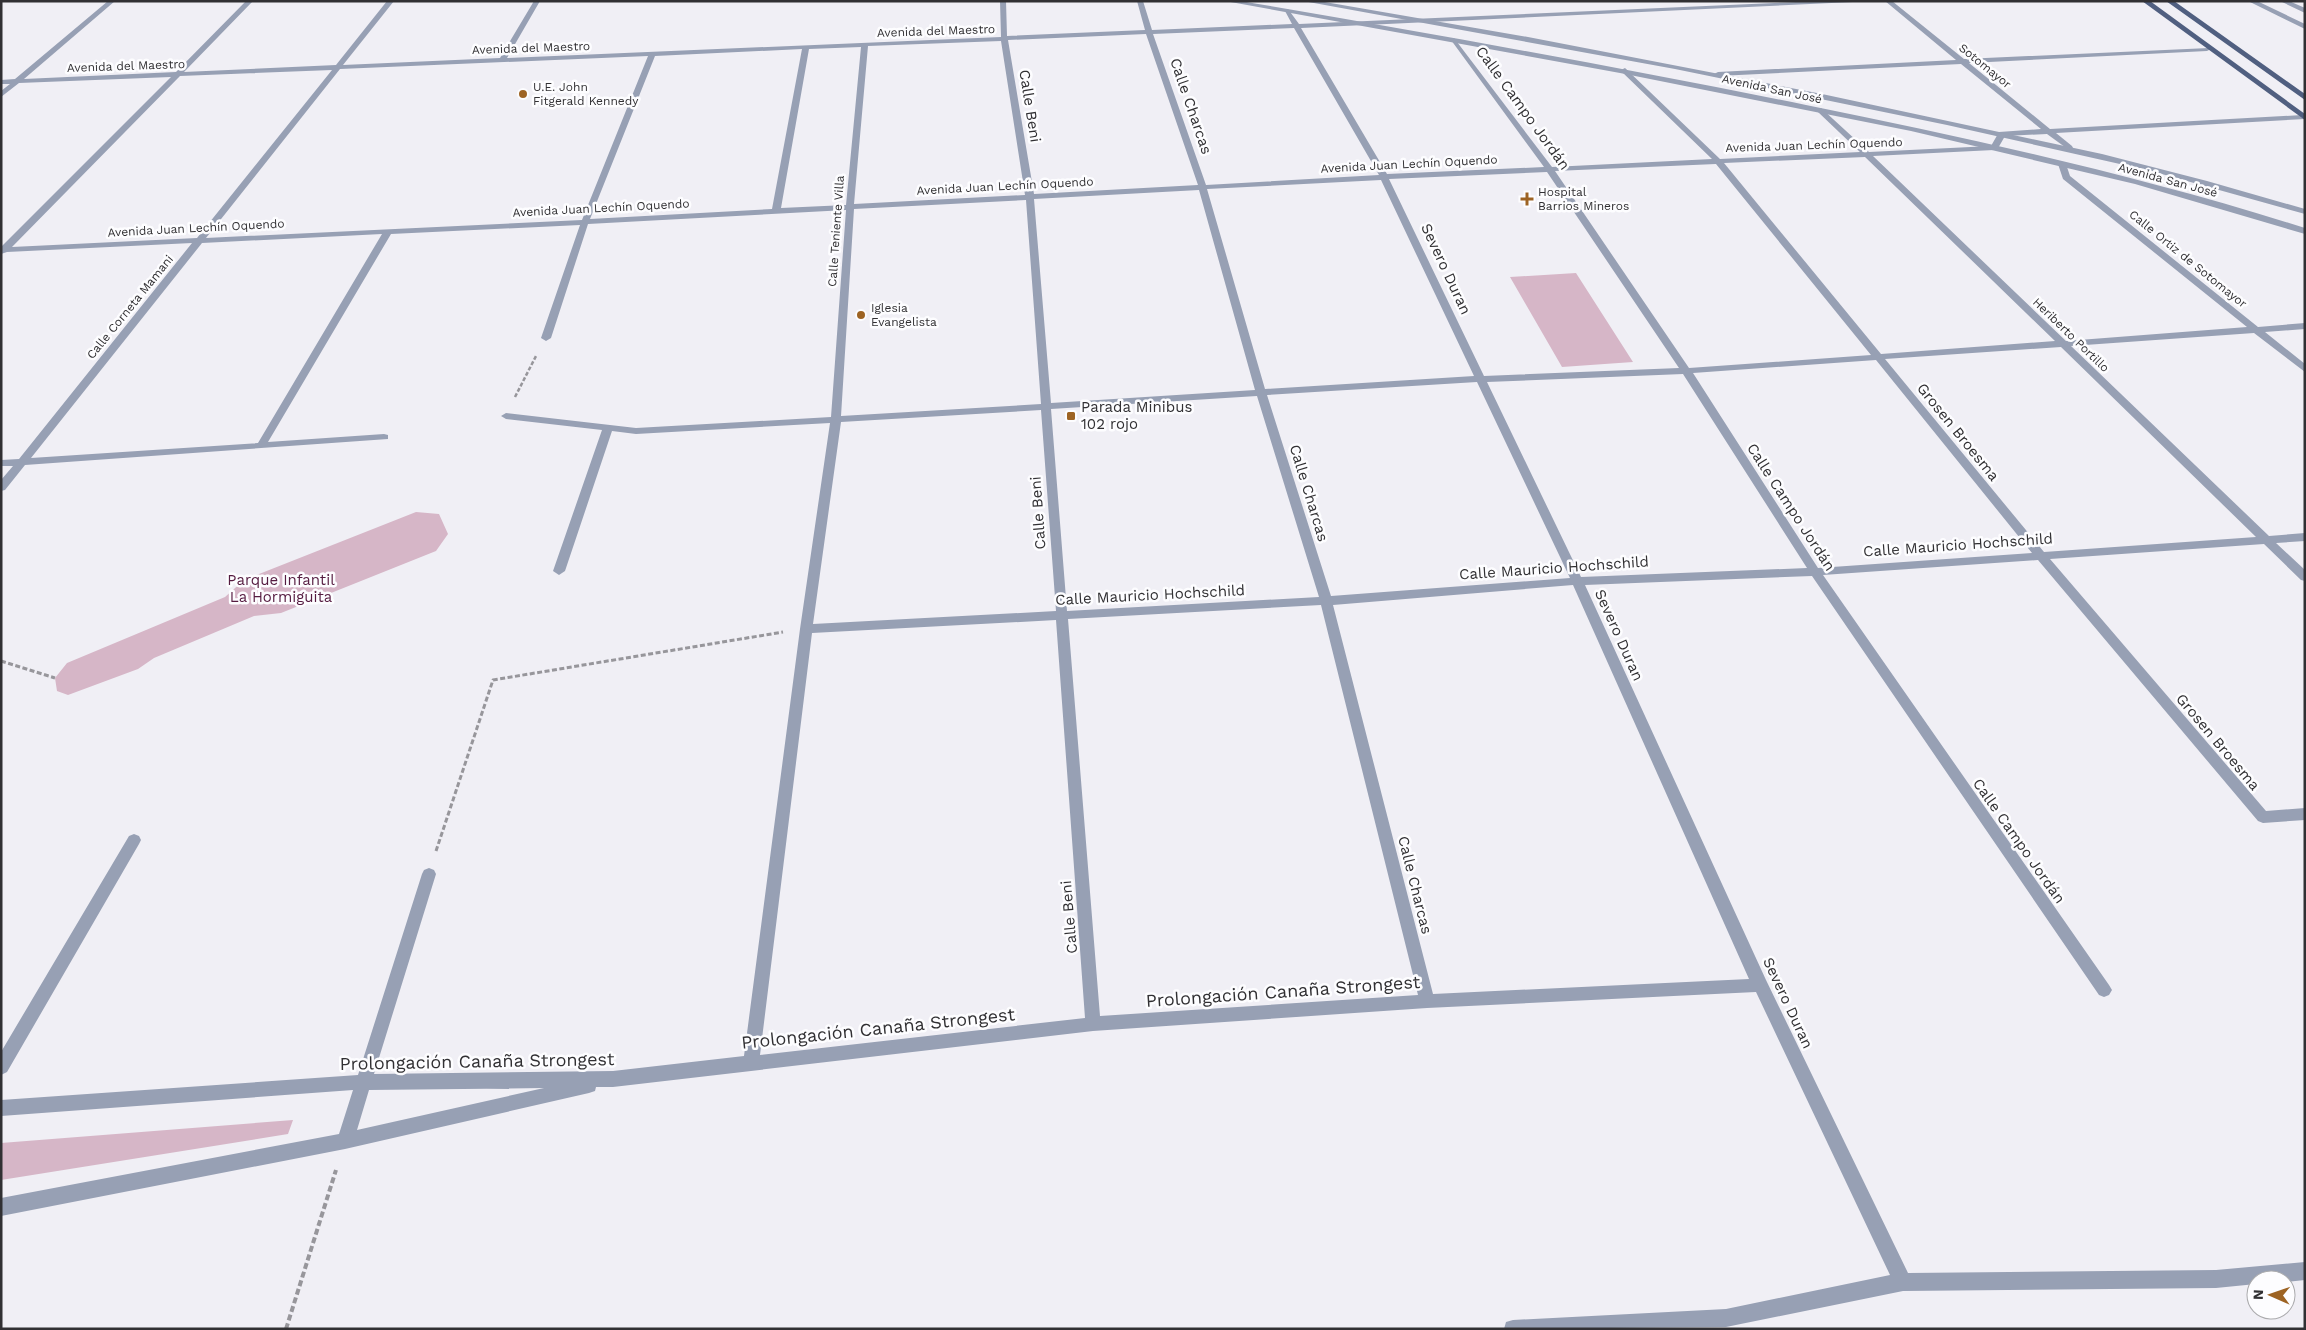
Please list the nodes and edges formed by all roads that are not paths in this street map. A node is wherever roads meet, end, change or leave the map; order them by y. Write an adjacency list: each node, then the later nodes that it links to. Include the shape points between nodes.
1 (112, 1): 34 (street)
2 (250, 1): 33 (street)
3 (391, 1): 30 (street, Calle Corneta Mamani)
4 (537, 1): 28 (street)
5 (1003, 1): 22 (street, Calle Beni)
6 (1140, 1): 21 (street, Calle Charcas)
7 (1228, 1): 15 (street, Avenida San José)
8 (1306, 1): 17 (street, Avenida San José)
9 (1871, 1): 17 (street, Avenida del Maestro)
10 (1888, 1): 29 (street, Sotomayor)
11 (2145, 1): 26 (main road)
12 (2169, 1): 37 (main road)
13 (2251, 1): 20 (street)
14 (2283, 1): 16 (street)
15 (1288, 11): 18 (street, Avenida San José); 19 (street, Severo Duran)
16 (2305, 12)
17 (1420, 20): 18 (street, Avenida del Maestro); 32 (street, Avenida San José)
18 (1361, 22): 19 (street, Avenida del Maestro); 23 (street, Avenida San José)
19 (1296, 25): 21 (street, Avenida del Maestro); 48 (street, Severo Duran)
20 (2305, 27)
21 (1148, 33): 22 (street, Avenida del Maestro); 49 (street, Calle Charcas)
22 (1004, 39): 24 (street, Avenida del Maestro); 50 (street, Calle Beni)
23 (1454, 40): 31 (street, Avenida San José); 47 (street, Calle Campo Jordán)
24 (865, 45): 25 (street, Avenida del Maestro); 51 (street, Calle Teniente Villa)
25 (806, 47): 27 (street, Avenida del Maestro); 52 (street)
26 (2207, 49): 29 (street); 39 (main road)
27 (652, 54): 28 (street, Avenida del Maestro); 54 (street)
28 (502, 61): 30 (street, Avenida del Maestro)
29 (1961, 62): 32 (street); 40 (street, Sotomayor)
30 (337, 68): 33 (street, Avenida del Maestro); 57 (street, Calle Corneta Mamani)
31 (1625, 70): 38 (street, Avenida San José); 45 (street, Grosen Broesma)
32 (1718, 74): 41 (street, Avenida San José)
33 (178, 75): 34 (street, Avenida del Maestro); 58 (street)
34 (18, 81): 35 (street, Avenida del Maestro); 36 (street)
35 (1, 82)
36 (1, 95)
37 (2305, 98)
38 (1821, 110): 42 (street, Avenida San José); 44 (street, Heriberto Portillo)
39 (2304, 117): 40 (street)
40 (2049, 131): 41 (street); 43 (street, Sotomayor)
41 (2002, 134): 42 (street); 43 (street, Avenida San José)
42 (1994, 148): 44 (street, Avenida Juan Lechín Oquendo); 46 (street, Avenida San José)
43 (2069, 148): 53 (street, Avenida San José)
44 (1866, 156): 45 (street, Avenida Juan Lechín Oquendo); 62 (street, Heriberto Portillo)
45 (1718, 161): 47 (street, Avenida Juan Lechín Oquendo); 63 (street, Grosen Broesma)
46 (2062, 164): 56 (street, Avenida San José, via 2167,190); 60 (street, Calle Ortiz de Sotomayor, via 2066,177)
47 (1550, 170): 48 (street, Avenida Juan Lechín Oquendo); 65 (street, Calle Campo Jordán)
48 (1384, 177): 49 (street, Avenida Juan Lechín Oquendo); 66 (street, Severo Duran)
49 (1203, 188): 50 (street, Avenida Juan Lechín Oquendo); 67 (street, Calle Charcas)
50 (1030, 198): 51 (street, Avenida Juan Lechín Oquendo); 68 (street, Calle Beni)
51 (850, 207): 52 (street, Avenida Juan Lechín Oquendo); 70 (street, Calle Teniente Villa)
52 (776, 211): 54 (street, Avenida Juan Lechín Oquendo)
53 (2305, 212)
54 (585, 222): 55 (street, Avenida Juan Lechín Oquendo); 61 (street)
55 (388, 231): 57 (street, Avenida Juan Lechín Oquendo); 73 (street)
56 (2305, 231)
57 (200, 240): 58 (street, Avenida Juan Lechín Oquendo); 74 (street, Calle Corneta Mamani)
58 (2, 251)
59 (2305, 326): 60 (street)
60 (2254, 328): 62 (street); 64 (street, Calle Ortiz de Sotomayor)
61 (546, 338)
62 (2060, 342): 63 (street); 78 (street, Heriberto Portillo)
63 (1877, 356): 65 (street); 79 (street, Grosen Broesma)
64 (2305, 369)
65 (1686, 371): 66 (street); 81 (street, Calle Campo Jordán)
66 (1480, 379): 67 (street); 83 (street, Severo Duran)
67 (1260, 393): 68 (street); 84 (street, Calle Charcas)
68 (1046, 408): 70 (street); 85 (street, Calle Beni)
69 (506, 416): 71 (street)
70 (836, 420): 71 (street, via 646,431); 86 (street, Calle Teniente Villa)
71 (608, 428): 80 (street)
72 (384, 437): 73 (street)
73 (261, 446): 74 (street)
74 (22, 461): 75 (street); 76 (street, Calle Corneta Mamani)
75 (1, 463)
76 (1, 488)
77 (2305, 537): 78 (street, Calle Mauricio Hochschild)
78 (2266, 540): 79 (street, Calle Mauricio Hochschild); 82 (street, Heriberto Portillo)
79 (2040, 555): 81 (street, Calle Mauricio Hochschild); 87 (street, Grosen Broesma, via 2263,817)
80 (559, 571)
81 (1814, 572): 83 (street, Calle Mauricio Hochschild); 91 (street, Calle Campo Jordán)
82 (2305, 578)
83 (1576, 581): 84 (street, Calle Mauricio Hochschild); 90 (street, Severo Duran)
84 (1326, 602): 85 (street, Calle Mauricio Hochschild); 92 (street, Calle Charcas)
85 (1060, 616): 86 (street, Calle Mauricio Hochschild); 93 (street, Calle Beni)
86 (806, 629): 94 (street, Calle Teniente Villa)
87 (2305, 814)
88 (134, 840): 95 (street)
89 (429, 874): 97 (street)
90 (1760, 985): 92 (street, Prolongación Canaña Strongest); 102 (street, Severo Duran)
91 (2104, 990)
92 (1427, 1001): 93 (street, Prolongación Canaña Strongest)
93 (1093, 1024): 94 (street, Prolongación Canaña Strongest)
94 (751, 1063): 96 (street, Prolongación Canaña Strongest)
95 (1, 1067)
96 (613, 1079): 97 (street, Prolongación Canaña Strongest); 99 (street)
97 (362, 1082): 98 (street, Prolongación Canaña Strongest); 99 (street)
98 (1, 1108)
99 (345, 1140): 100 (street)
100 (1, 1207)
101 (2305, 1270): 102 (street, via 2216,1279)
102 (1903, 1282): 103 (street)
103 (1728, 1323): 104 (street)
104 (1513, 1329)

